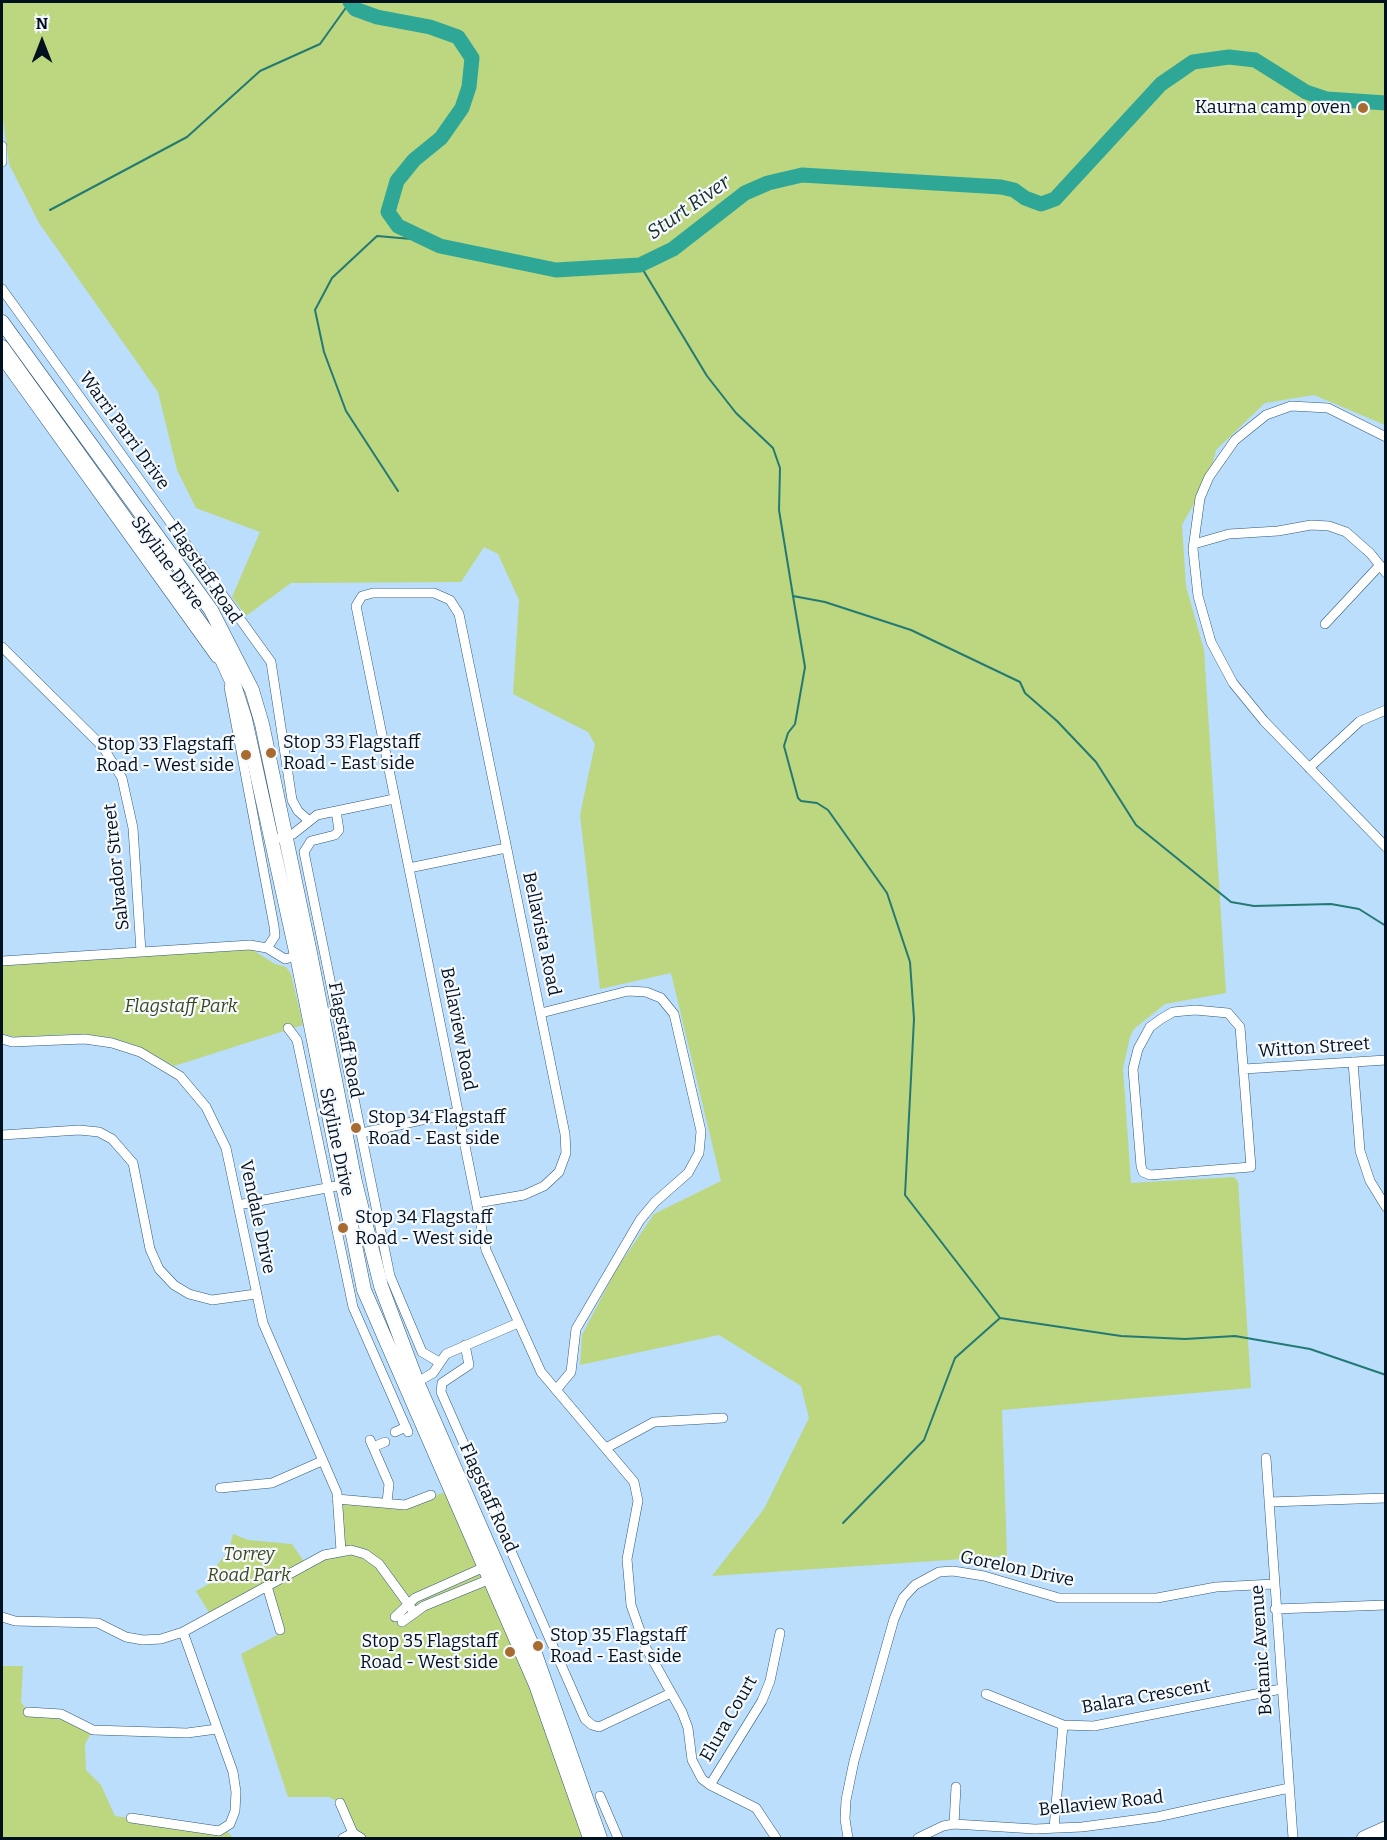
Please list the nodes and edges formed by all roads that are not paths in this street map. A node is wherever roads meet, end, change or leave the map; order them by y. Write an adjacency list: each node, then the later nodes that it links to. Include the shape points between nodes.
1 (2, 146): 2 (street)
2 (2, 162)
3 (2, 289): 17 (street, Warri Parri Drive, via 271,662 292,800)
4 (2, 322): 18 (main road, Flagstaff Road, via 211,610 252,690)
5 (2, 347): 19 (main road, Flagstaff Road, via 214,642 245,720)
6 (2, 360): 23 (street, Skyline Drive, via 227,678 274,926 275,936)
7 (1386, 437): 8 (street, via 1328,408 1291,406 1266,415 1235,440 1209,477 1200,498)
8 (1194, 544): 9 (street, via 1230,534 1329,526 1346,532); 14 (street, via 1198,596 1211,642 1233,683)
9 (1383, 569): 11 (street)
10 (459, 614): 15 (street, Bellaview Road, via 450,600 435,592 373,593 362,596 356,606); 21 (street, Bellavista Road)
11 (1325, 624)
12 (2, 647): 24 (street, Salvador Street, via 104,747 122,778 133,828)
13 (1386, 710): 14 (street, via 1360,721)
14 (1309, 768): 20 (street)
15 (394, 799): 16 (street); 22 (street, Bellaview Road)
16 (336, 811): 17 (street); 34 (street, Flagstaff Road, via 339,830 335,835 310,841 304,852)
17 (308, 820): 18 (street)
18 (286, 837): 19 (street); 25 (main road, Flagstaff Road)
19 (272, 840): 25 (main road, Flagstaff Road)
20 (1386, 847)
21 (506, 848): 22 (street); 27 (street, Bellavista Road)
22 (409, 868): 33 (street, Bellaview Road)
23 (267, 948): 24 (street, via 250,945); 25 (street, via 285,958)
24 (141, 952): 26 (street)
25 (303, 954): 36 (main road, Flagstaff Road)
26 (2, 961)
27 (541, 1013): 37 (street, Bellavista Road, via 565,1134 563,1162 559,1172 544,1186 524,1195); 45 (street, via 628,991 662,998 674,1014 701,1131 699,1153 688,1173 640,1220 576,1329 571,1372)
28 (288, 1028): 36 (street, Skyline Drive, via 297,1040)
29 (2, 1039): 38 (street, Vendale Drive, via 86,1039 112,1043 140,1052 180,1076 194,1091 226,1148)
30 (1386, 1060): 31 (street, Witton Street)
31 (1353, 1062): 32 (street, Witton Street); 39 (street, via 1360,1151 1370,1181)
32 (1245, 1069): 32 (street, via 1240,1027 1228,1013 1173,1012 1150,1027 1141,1039 1133,1069 1143,1173 1251,1167)
33 (458, 1112): 34 (street); 37 (street, Bellaview Road)
34 (362, 1133): 43 (street, Flagstaff Road, via 390,1276 422,1352)
35 (2, 1135): 40 (street, via 79,1130 99,1132 112,1139 133,1162 150,1249 159,1269 189,1294 212,1300)
36 (342, 1185): 38 (street); 44 (main road, Flagstaff Road, via 364,1290); 47 (street, Skyline Drive, via 353,1307 407,1430)
37 (477, 1203): 41 (street, Bellaview Road, via 486,1250)
38 (238, 1205): 40 (street, Vendale Drive)
39 (1386, 1207)
40 (256, 1294): 51 (street, Vendale Drive, via 263,1323)
41 (518, 1323): 42 (street); 45 (street, Bellaview Road, via 541,1372)
42 (465, 1345): 43 (street); 71 (street, via 469,1365 442,1383 441,1392 585,1719 599,1727)
43 (439, 1362): 44 (street, via 434,1373)
44 (412, 1385): 59 (main road, Flagstaff Road)
45 (556, 1390): 49 (street, Bellaview Road)
46 (723, 1418): 49 (street, via 654,1422)
47 (395, 1432)
48 (385, 1442): 56 (street, via 372,1443 389,1484)
49 (606, 1448): 71 (street, Bellaview Road, via 634,1482 637,1492 627,1559 631,1605 646,1648)
50 (1266, 1458): 57 (street, Botanic Avenue)
51 (322, 1461): 52 (street, via 272,1483); 55 (street, Vendale Drive)
52 (220, 1488)
53 (430, 1495): 56 (street, via 405,1504)
54 (1386, 1498): 57 (street)
55 (337, 1499): 56 (street); 58 (street, Vendale Drive)
56 (387, 1502)
57 (1269, 1502): 60 (street, Botanic Avenue)
58 (341, 1551): 61 (street, via 324,1555); 62 (street, via 365,1554 379,1564)
59 (494, 1570): 62 (street); 65 (street); 88 (main road, Flagstaff Road); 89 (main road, Flagstaff Road, via 552,1698)
60 (1274, 1584): 64 (street, Botanic Avenue); 92 (street, Gorelon Drive, via 1216,1587 1157,1598 1059,1598 952,1571 939,1572 915,1585 903,1598 894,1619 854,1761 846,1810)
61 (267, 1586): 67 (street); 68 (street)
62 (408, 1603): 65 (street); 65 (street, via 398,1620)
63 (1386, 1605): 64 (street)
64 (1275, 1609): 70 (street, Botanic Avenue)
65 (414, 1612)
66 (2, 1617): 68 (street, via 15,1621 98,1623 126,1637 143,1640)
67 (279, 1630)
68 (183, 1632): 75 (street)
69 (780, 1633): 76 (street, Elura Court, via 762,1701)
70 (1281, 1689): 74 (street, Balara Crescent, via 1094,1726); 78 (street, Botanic Avenue)
71 (671, 1693): 76 (street, Bellaview Road, via 688,1728 692,1761)
72 (986, 1694): 74 (street, Balara Crescent)
73 (28, 1712): 75 (street, via 61,1714 93,1730 187,1733)
74 (1063, 1725): 83 (street)
75 (217, 1729): 85 (street, via 236,1792)
76 (710, 1785): 91 (street, Bellaview Road, via 756,1808)
77 (956, 1786): 82 (street)
78 (1289, 1788): 83 (street, Bellaview Road, via 1157,1817); 94 (street, Botanic Avenue)
79 (600, 1796): 90 (street)
80 (340, 1803): 86 (street)
81 (131, 1818): 85 (street)
82 (954, 1824): 83 (street, Bellaview Road); 93 (street, Bellaview Road)
83 (1054, 1828)
84 (1386, 1828): 95 (main road)
85 (228, 1833)
86 (357, 1836): 87 (street)
87 (343, 1839)
88 (590, 1839)
89 (600, 1839)
90 (618, 1839)
91 (777, 1839)
92 (848, 1839)
93 (918, 1839)
94 (1293, 1839)
95 (1364, 1839)

